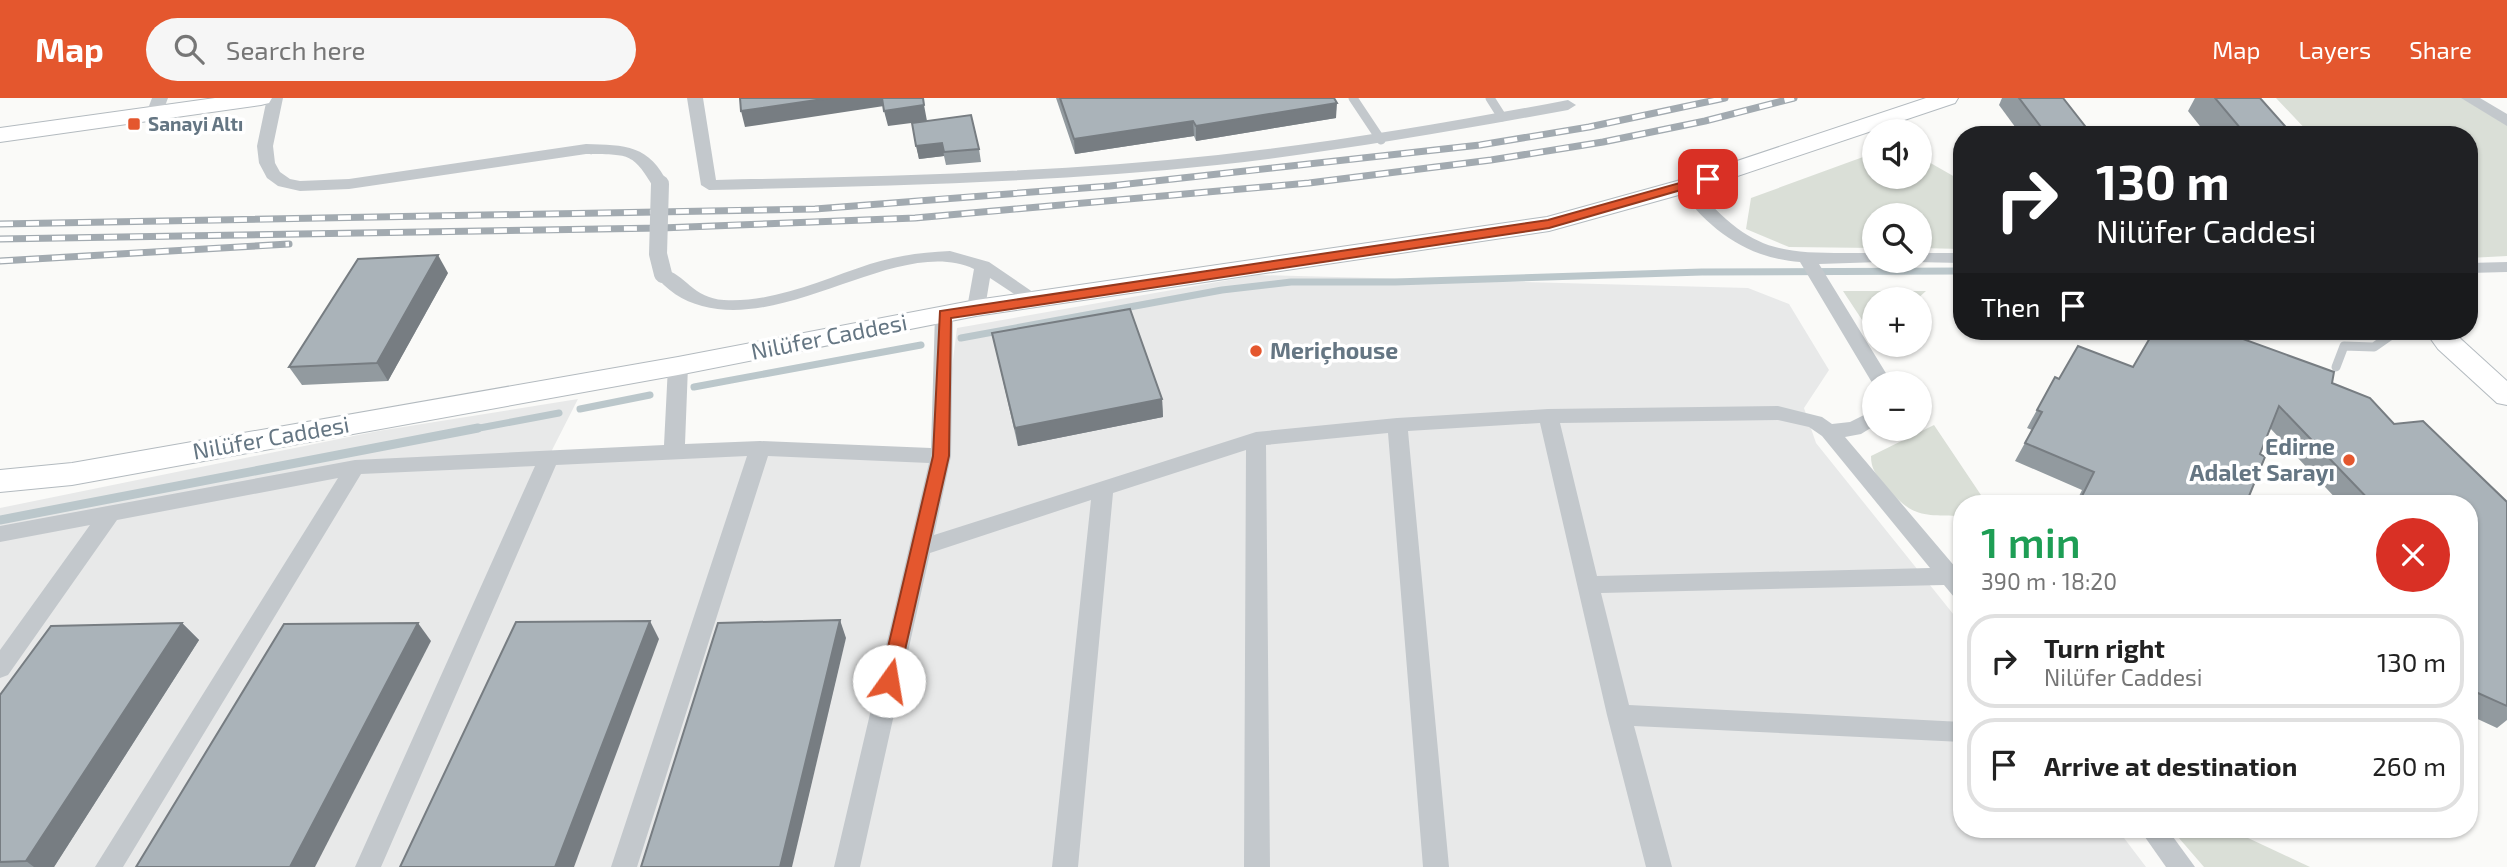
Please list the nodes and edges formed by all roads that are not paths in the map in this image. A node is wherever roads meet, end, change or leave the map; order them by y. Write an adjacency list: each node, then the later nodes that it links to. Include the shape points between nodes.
1 (261, 98): 9 (main road)
2 (275, 98): 19 (street, bridge, via 264,144 265,163 276,178 291,186 316,189 586,149 641,157 654,168 660,184 658,254 663,274 688,298 707,304 733,307 796,295 904,259 950,256)
3 (695, 98): 13 (street, via 709,185 919,180 1167,165)
4 (1353, 98): 13 (lane)
5 (1490, 98): 10 (lane)
6 (1947, 98): 14 (main road, Nilüfer Caddesi)
7 (2469, 98): 11 (street)
8 (1568, 105): 10 (street)
9 (157, 106): 12 (main road)
10 (1502, 117): 13 (street)
11 (2507, 121)
12 (0, 135)
13 (1381, 140)
14 (1685, 186): 15 (street, via 1727,233 1769,253); 22 (main road, Nilüfer Caddesi, via 1549,224)
15 (1807, 258): 16 (street); 29 (street)
16 (1862, 258)
17 (1932, 258): 18 (street)
18 (1953, 258)
19 (983, 266): 22 (street); 23 (street)
20 (2507, 267): 21 (street)
21 (2478, 268)
22 (1034, 299): 23 (main road, Nilüfer Caddesi)
23 (976, 308): 24 (main road, Nilüfer Caddesi)
24 (944, 314): 27 (main road, Nilüfer Caddesi); 38 (street)
25 (2388, 340): 28 (lane, via 2368,349 2344,346)
26 (2445, 340): 30 (main road)
27 (678, 366): 37 (street); 41 (main road, Nilüfer Caddesi)
28 (2336, 367)
29 (1874, 371)
30 (2507, 396)
31 (1548, 415): 33 (street); 34 (street, via 1778,413 1815,422); 50 (street)
32 (1862, 424): 34 (street)
33 (1397, 425): 35 (street); 61 (street)
34 (1829, 431): 48 (street)
35 (1256, 439): 44 (street); 60 (street)
36 (760, 448): 37 (street); 38 (street); 57 (street)
37 (674, 452): 39 (street)
38 (941, 456): 47 (street)
39 (548, 459): 40 (street); 56 (street)
40 (355, 467): 45 (street); 55 (street)
41 (72, 474): 42 (main road, Nilüfer Caddesi); 43 (street)
42 (0, 481)
43 (0, 489)
44 (1103, 490): 47 (street); 59 (street)
45 (111, 512): 46 (street); 51 (street)
46 (0, 534)
47 (920, 548): 58 (street)
48 (1953, 580)
49 (1953, 584): 50 (street)
50 (1590, 585): 52 (street)
51 (0, 668)
52 (1619, 715): 53 (street); 62 (street)
53 (1953, 732)
54 (2159, 838): 63 (street)
55 (108, 867)
56 (368, 867)
57 (624, 867)
58 (847, 867)
59 (1065, 867)
60 (1257, 867)
61 (1436, 867)
62 (1659, 867)
63 (2182, 867)

